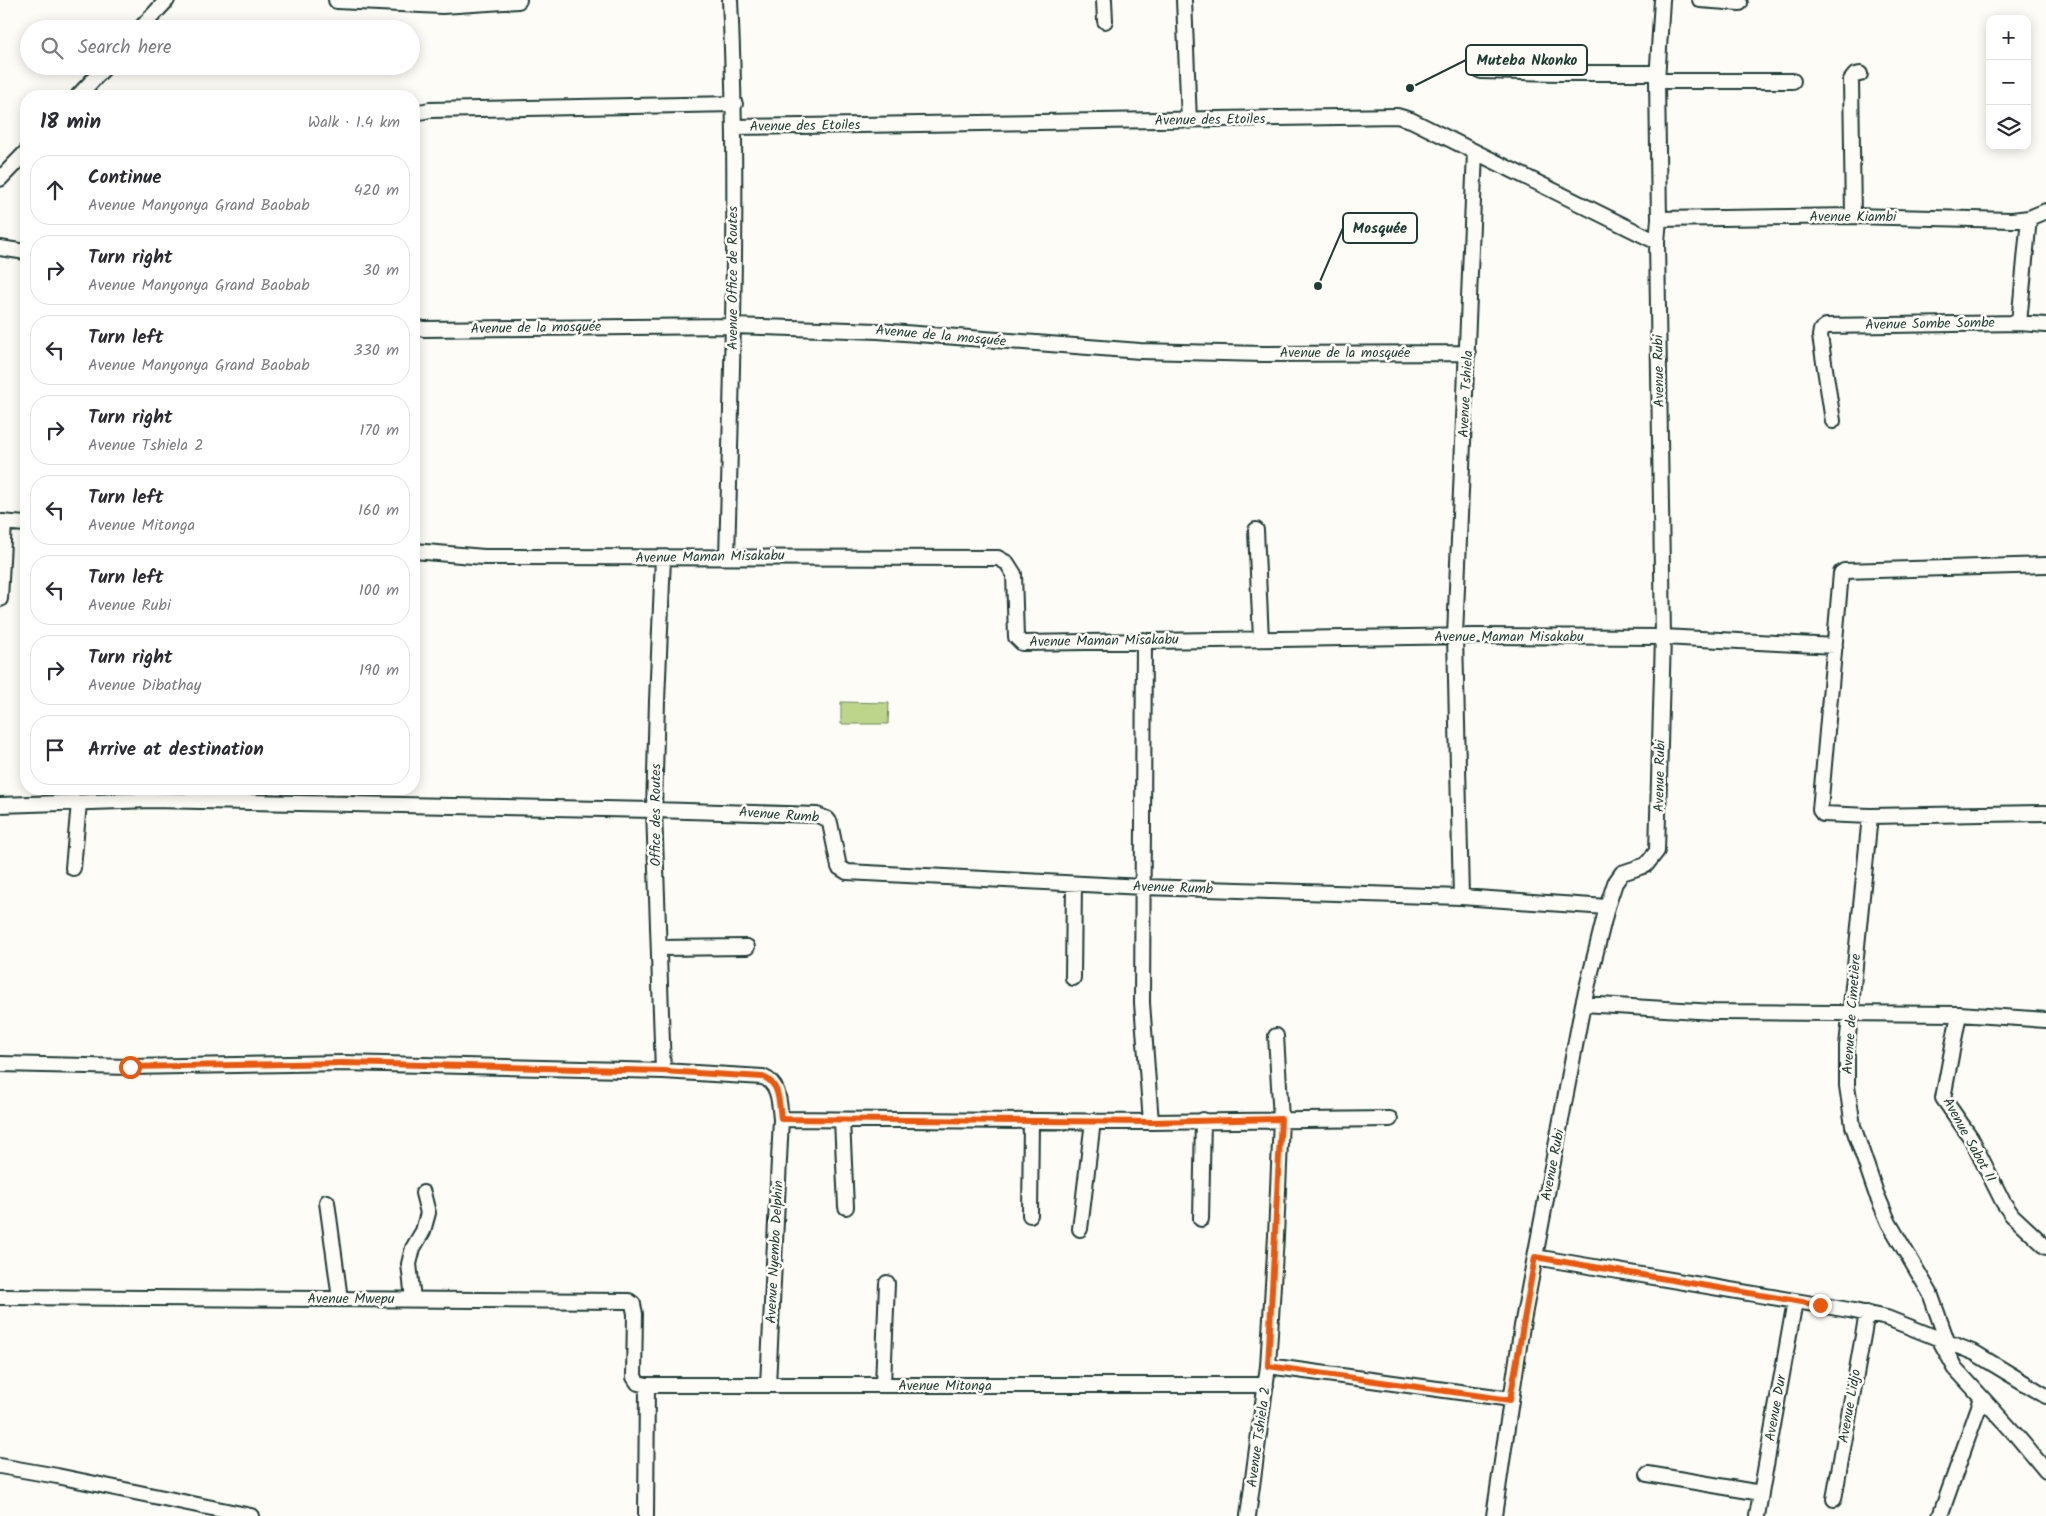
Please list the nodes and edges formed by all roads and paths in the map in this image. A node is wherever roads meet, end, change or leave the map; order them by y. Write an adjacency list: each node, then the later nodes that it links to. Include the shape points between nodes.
1 (167, 0): 10 (street)
2 (337, 0): 3 (main road, via 442,4)
3 (518, 0)
4 (730, 0): 18 (street, Avenue Office de Routes)
5 (1104, 0): 11 (street)
6 (1184, 0): 20 (street)
7 (1662, 0): 15 (street, Avenue Rubi)
8 (1700, 0): 9 (street)
9 (1740, 3)
10 (148, 20)
11 (1105, 21)
12 (1481, 71): 15 (street)
13 (1860, 74): 26 (street, via 1851,80)
14 (98, 75): 17 (street)
15 (1657, 77): 16 (street); 28 (street, Avenue Rubi)
16 (1793, 81)
17 (84, 90)
18 (735, 104): 19 (street); 21 (street, Avenue Office de Routes)
19 (420, 112)
20 (1189, 121): 21 (street, Avenue des Etoiles); 22 (street, Avenue des Etoiles, via 1397,116)
21 (734, 127): 34 (street, Avenue Office de Routes)
22 (1475, 152): 29 (street, Avenue des Etoiles); 36 (street, Avenue Tshiela)
23 (20, 158): 24 (street)
24 (0, 179)
25 (2046, 211): 27 (street, Avenue Kiambi)
26 (1853, 216): 27 (street, Avenue Kiambi); 28 (street, Avenue Kiambi)
27 (2028, 218): 32 (street)
28 (1659, 219): 29 (street, Avenue Rubi)
29 (1657, 242): 47 (street, Avenue Rubi)
30 (0, 248): 31 (street)
31 (20, 251)
32 (2019, 323): 33 (street, Avenue Sombe Sombe); 37 (street, Avenue Sombe Sombe, via 1826,326 1820,336)
33 (2046, 325)
34 (734, 326): 35 (street, Avenue de la mosquée); 36 (street, Avenue de la mosquée, via 878,331 1140,351); 42 (street, Avenue Office de Routes)
35 (420, 329)
36 (1468, 353): 46 (street, Avenue Tshiela)
37 (1833, 420)
38 (2, 522): 39 (street); 45 (street)
39 (20, 524)
40 (1256, 530): 48 (street)
41 (420, 552): 43 (street, Avenue Maman Misakabu, via 484,557)
42 (727, 557): 43 (street, Avenue Maman Misakabu); 49 (street, Avenue Maman Misakabu, via 998,558 1007,563 1014,574 1016,638 1020,642)
43 (663, 558): 54 (street, Office des Routes)
44 (2046, 565): 50 (street, via 1844,571 1840,576)
45 (0, 599)
46 (1454, 636): 47 (street, Avenue Maman Misakabu); 48 (street, Avenue Maman Misakabu); 60 (street, Avenue Tshiela)
47 (1663, 637): 50 (street, Avenue Maman Misakabu); 61 (street, Avenue Rubi, via 1657,851 1646,865 1622,873)
48 (1261, 639): 49 (street, Avenue Maman Misakabu)
49 (1144, 640): 59 (street)
50 (1835, 646): 56 (street, via 1820,811 1823,814)
51 (236, 795): 52 (street, Avenue Rumb); 54 (street, Avenue Rumb)
52 (79, 803): 53 (street, Avenue Rumb); 57 (street)
53 (0, 805)
54 (654, 810): 58 (street, Avenue Rumb, via 823,816 832,827 839,867 847,872); 63 (street, Office des Routes)
55 (2046, 813): 56 (street)
56 (1870, 816): 66 (street, Avenue de Cimetière)
57 (73, 868)
58 (1074, 884): 59 (street, Avenue Rumb); 64 (street)
59 (1143, 888): 60 (street, Avenue Rumb); 79 (street, via 1142,1003)
60 (1461, 897): 61 (street, Avenue Rumb)
61 (1607, 907): 65 (street, Avenue Rubi)
62 (747, 947): 63 (street)
63 (659, 948): 71 (street, Office des Routes)
64 (1074, 978)
65 (1584, 1004): 66 (street, via 1714,1012); 87 (street, Avenue Rubi)
66 (1851, 1014): 67 (street); 94 (street, Avenue de Cimetière, via 1847,1046 1848,1086 1854,1126 1882,1208 1930,1293)
67 (1959, 1014): 68 (street); 86 (street, Avenue Sabot II, via 1943,1093 1945,1101 1970,1138 2012,1215)
68 (2046, 1020)
69 (1276, 1036): 73 (street, Avenue Tshiela 2)
70 (0, 1064): 71 (street, Avenue Nyembo Delphin, via 130,1067 343,1063)
71 (663, 1071): 72 (street, Avenue Nyembo Delphin, via 763,1077 776,1086)
72 (781, 1119): 75 (street); 96 (street, Avenue Nyembo Delphin)
73 (1281, 1119): 74 (street); 76 (street); 95 (street, Avenue Tshiela 2)
74 (1390, 1119)
75 (842, 1120): 77 (street); 82 (street)
76 (1203, 1120): 79 (street); 84 (street)
77 (1031, 1121): 78 (street); 83 (street)
78 (1093, 1121): 79 (street); 85 (street)
79 (1151, 1122)
80 (423, 1193): 91 (street, via 428,1213 410,1264)
81 (327, 1202): 90 (street)
82 (846, 1207)
83 (1030, 1215)
84 (1201, 1219)
85 (1080, 1229)
86 (2046, 1247)
87 (1535, 1257): 92 (street); 102 (street, Avenue Rubi)
88 (887, 1284): 98 (street)
89 (0, 1297): 90 (street, Avenue Mwepu)
90 (340, 1299): 91 (street, Avenue Mwepu)
91 (413, 1299): 97 (street, Avenue Mwepu, via 629,1301 634,1308 633,1372 636,1382)
92 (1795, 1301): 93 (street); 106 (street, Avenue Dur)
93 (1867, 1313): 94 (street); 107 (street, Avenue Lidjo)
94 (1942, 1339): 100 (street, via 1975,1353); 101 (street, Avenue de Cimetière, via 1955,1368)
95 (1268, 1366): 99 (street, Avenue Tshiela 2); 102 (street)
96 (768, 1384): 97 (street, Avenue Mitonga); 98 (street, Avenue Mitonga)
97 (647, 1385): 109 (street)
98 (883, 1385): 99 (street, Avenue Mitonga)
99 (1266, 1385): 110 (street, Avenue Tshiela 2)
100 (2046, 1396)
101 (1982, 1398): 104 (street, Avenue de Cimetière); 113 (street)
102 (1510, 1400): 111 (street, Avenue Rubi)
103 (0, 1466): 108 (street)
104 (2046, 1472)
105 (1648, 1474): 106 (street)
106 (1761, 1493): 112 (street, Avenue Dur)
107 (1834, 1499)
108 (251, 1516)
109 (646, 1516)
110 (1248, 1516)
111 (1494, 1516)
112 (1757, 1516)
113 (1940, 1516)

